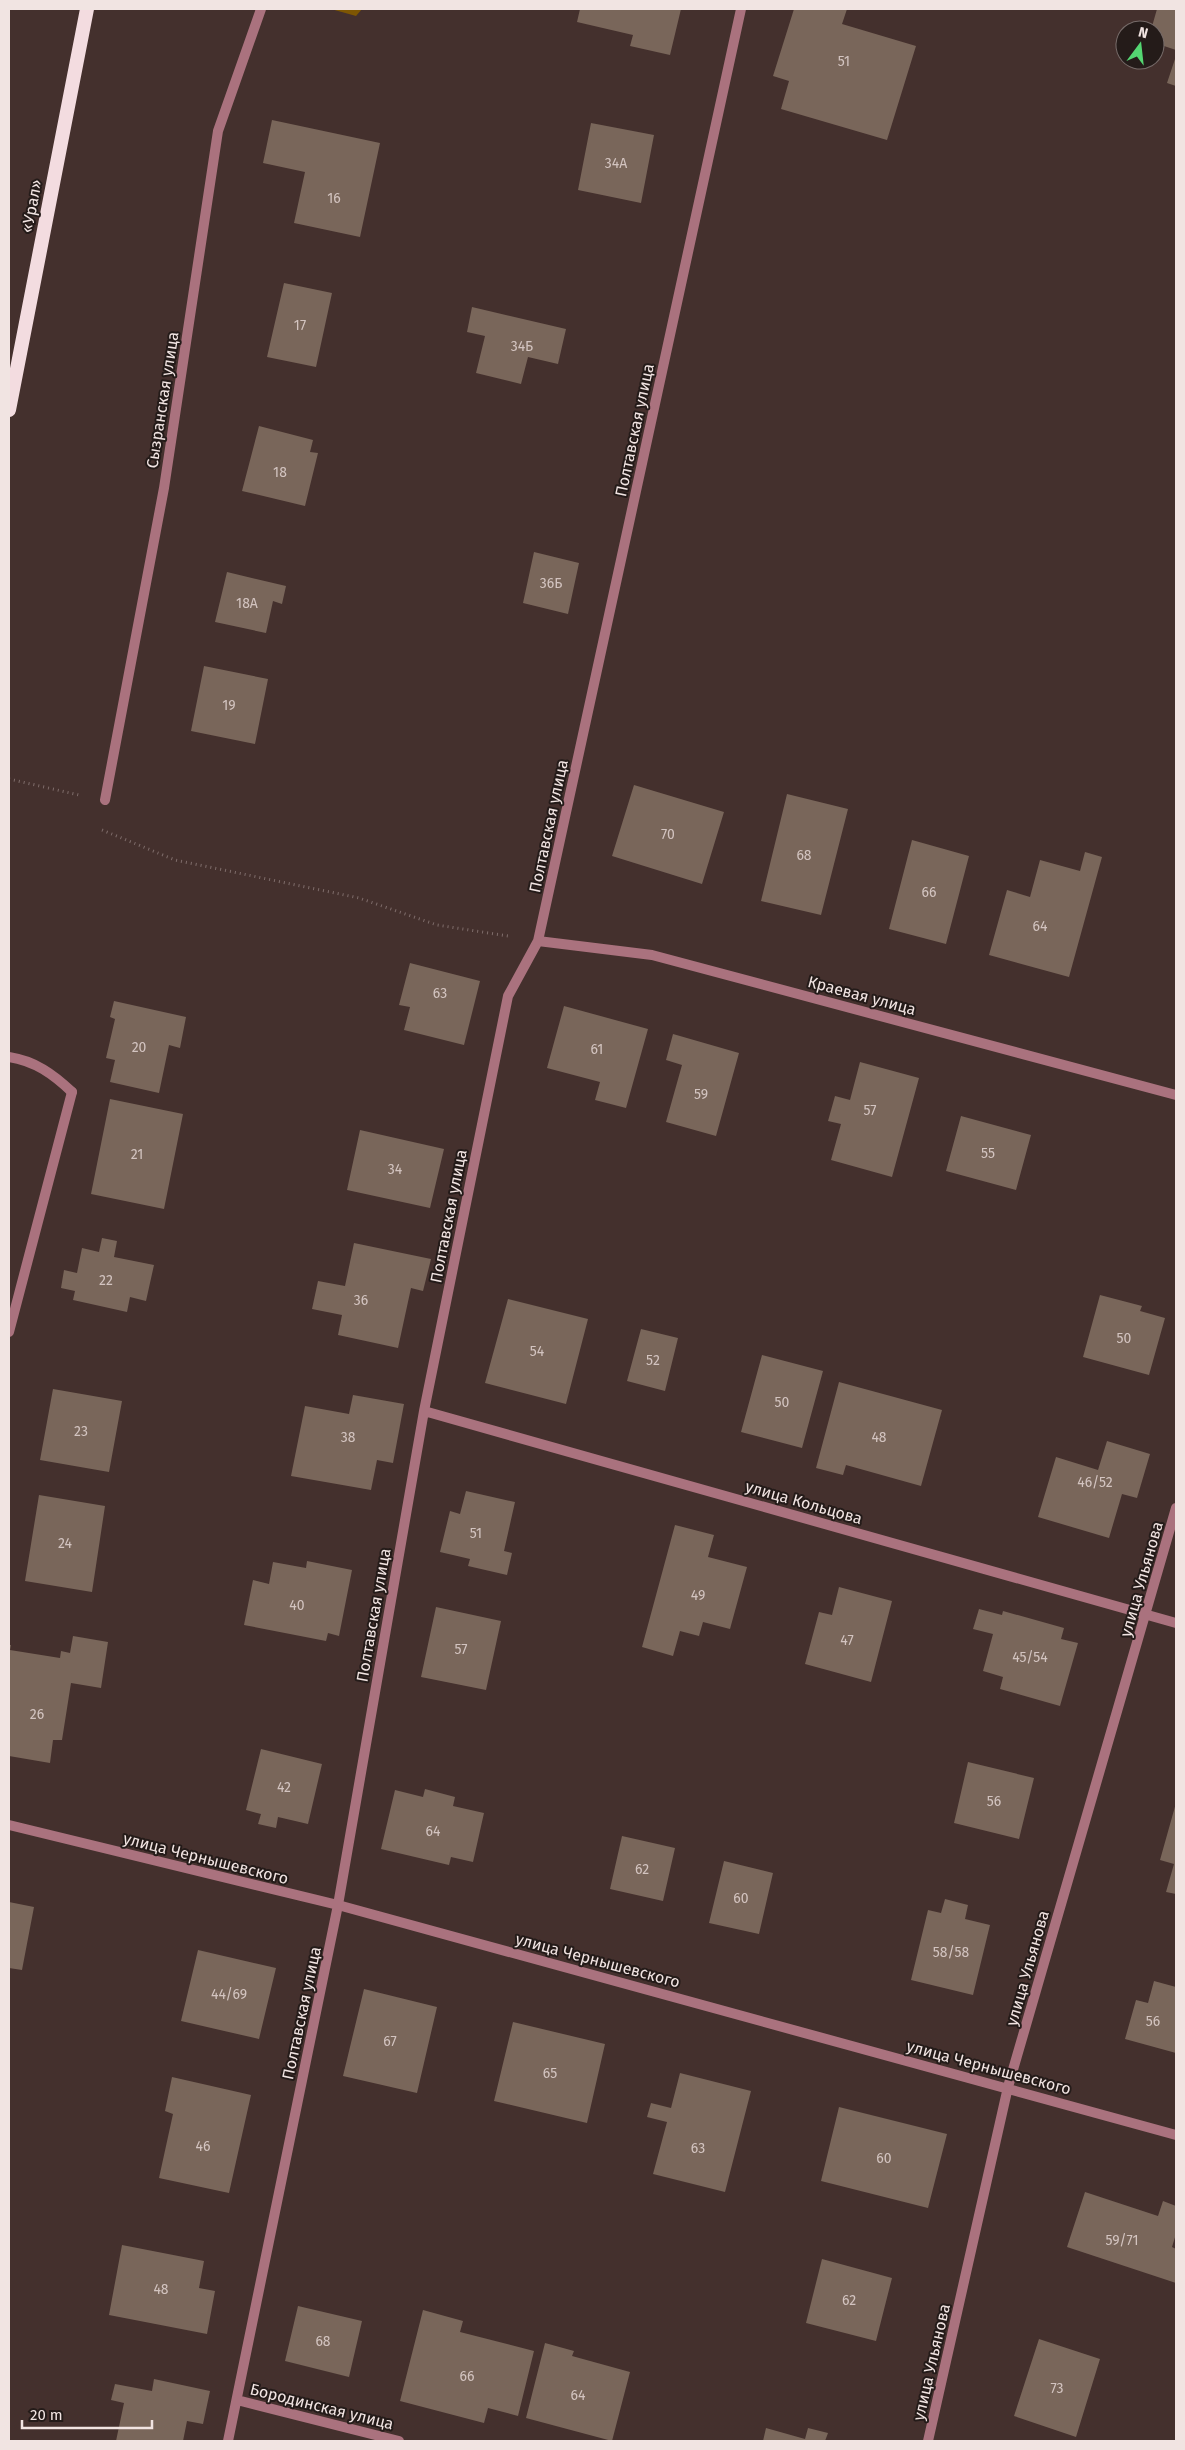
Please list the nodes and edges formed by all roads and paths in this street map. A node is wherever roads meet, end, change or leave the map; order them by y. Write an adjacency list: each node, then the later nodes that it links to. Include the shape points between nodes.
1 (87, 9): 4 (highway, «Урал»)
2 (261, 9): 6 (street, Сызранская улица, via 218,131 164,488)
3 (741, 9): 7 (street, Полтавская улица)
4 (9, 410)
5 (9, 780): 6 (path)
6 (105, 800): 7 (path, via 102,829 175,860 359,898 437,925)
7 (538, 941): 9 (street, Краевая улица, via 652,954); 11 (street, Полтавская улица, via 508,996)
8 (9, 1057): 10 (street, via 22,1059 52,1073 72,1092)
9 (1176, 1095)
10 (9, 1332)
11 (424, 1410): 13 (street, улица Кольцова); 16 (street, Полтавская улица)
12 (1176, 1508): 13 (street, улица Ульянова)
13 (1146, 1614): 14 (street, улица Кольцова); 17 (street, улица Ульянова)
14 (1176, 1623)
15 (9, 1825): 16 (street, улица Чернышевского)
16 (338, 1906): 17 (street, улица Чернышевского); 19 (street, Полтавская улица)
17 (1008, 2087): 18 (street, улица Чернышевского); 22 (street, улица Ульянова)
18 (1176, 2135)
19 (237, 2400): 20 (street, Полтавская улица); 21 (street, Бородинская улица)
20 (228, 2441)
21 (399, 2441)
22 (928, 2441)

